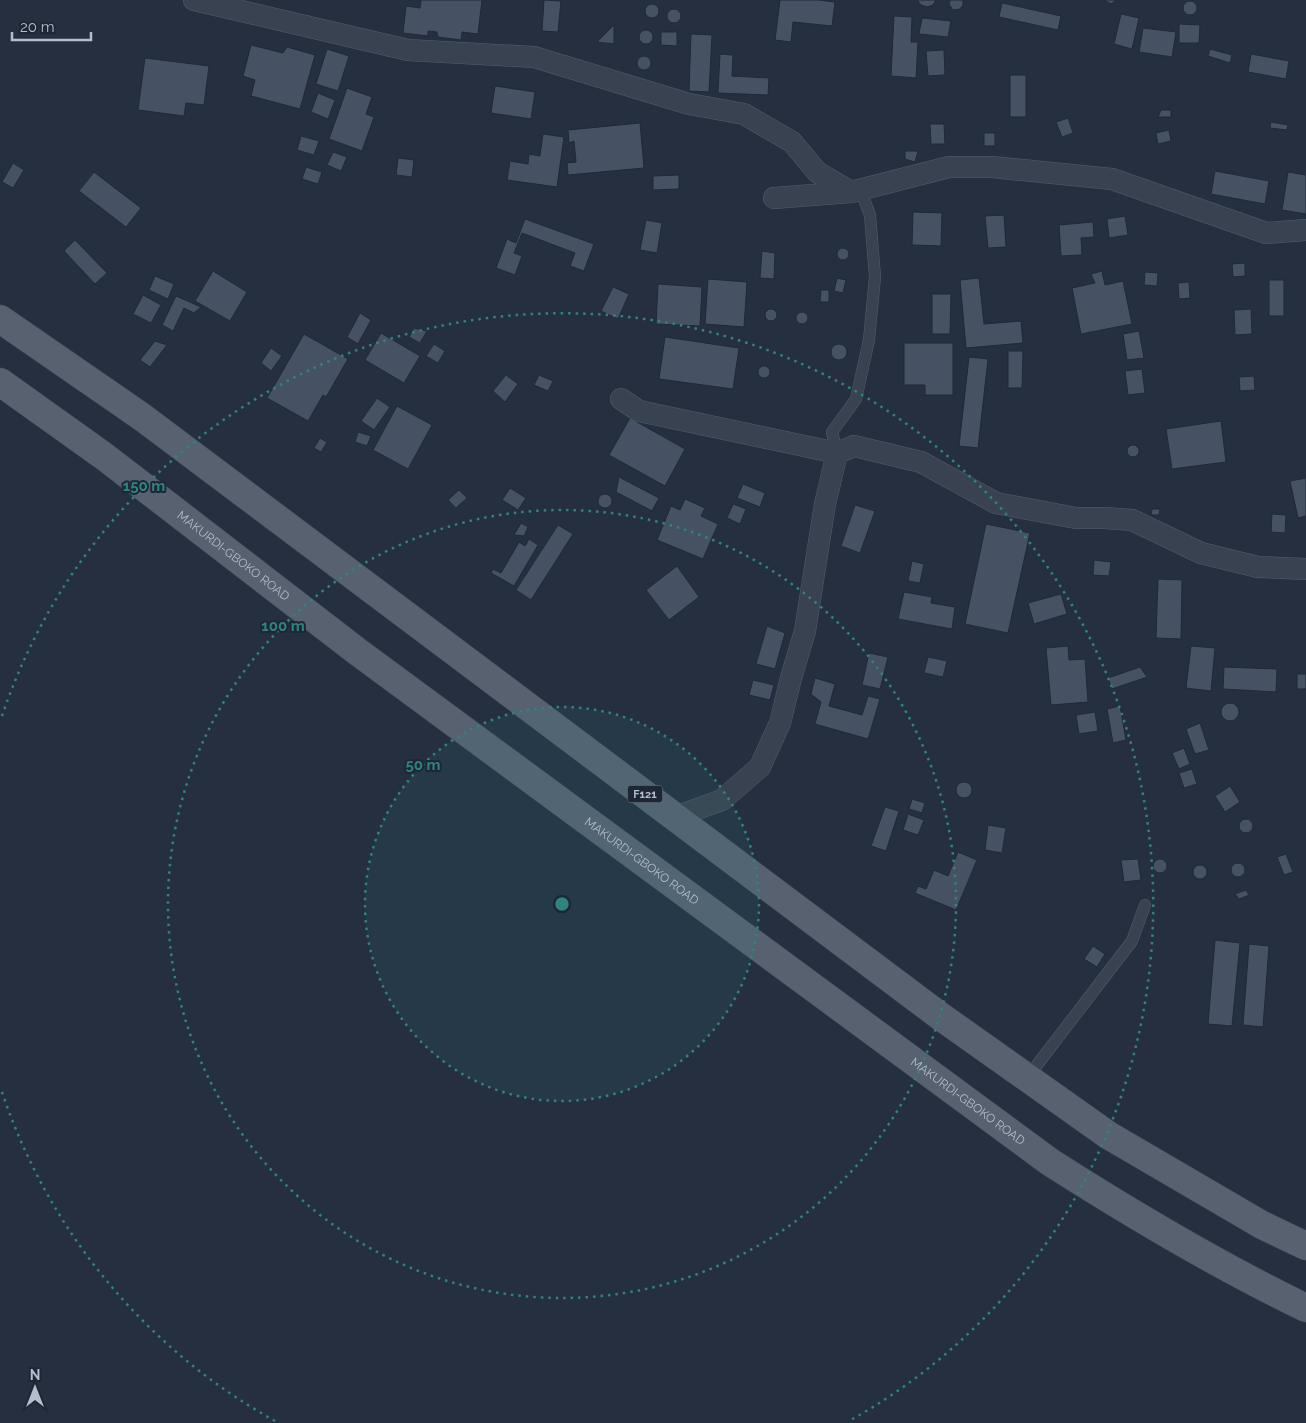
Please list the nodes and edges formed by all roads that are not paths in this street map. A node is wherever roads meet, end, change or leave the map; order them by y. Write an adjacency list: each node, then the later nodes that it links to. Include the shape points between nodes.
1 (194, 0): 2 (street, via 408,50 534,57 689,104 744,114 792,142 817,172)
2 (856, 190): 3 (street); 4 (street, via 949,167 992,167 1112,179 1266,233); 8 (lane, via 870,215 874,276 870,331 856,399 832,432)
3 (774, 198)
4 (1306, 230)
5 (0, 319): 10 (main road, F121, via 142,417)
6 (0, 382): 14 (main road, MAKURDI-GBOKO ROAD, via 105,457 358,652 1050,1162 1199,1254)
7 (621, 400): 8 (street, via 639,411)
8 (837, 453): 9 (street, via 854,446 921,462 996,503 1076,518 1132,520 1201,553 1258,567); 10 (street, via 825,504 805,630 780,723 760,766 722,800)
9 (1306, 569)
10 (675, 817): 12 (main road, F121)
11 (1145, 905): 12 (lane, via 1132,941)
12 (1027, 1078): 13 (main road, F121, via 1108,1135 1262,1225)
13 (1306, 1246)
14 (1306, 1308)

